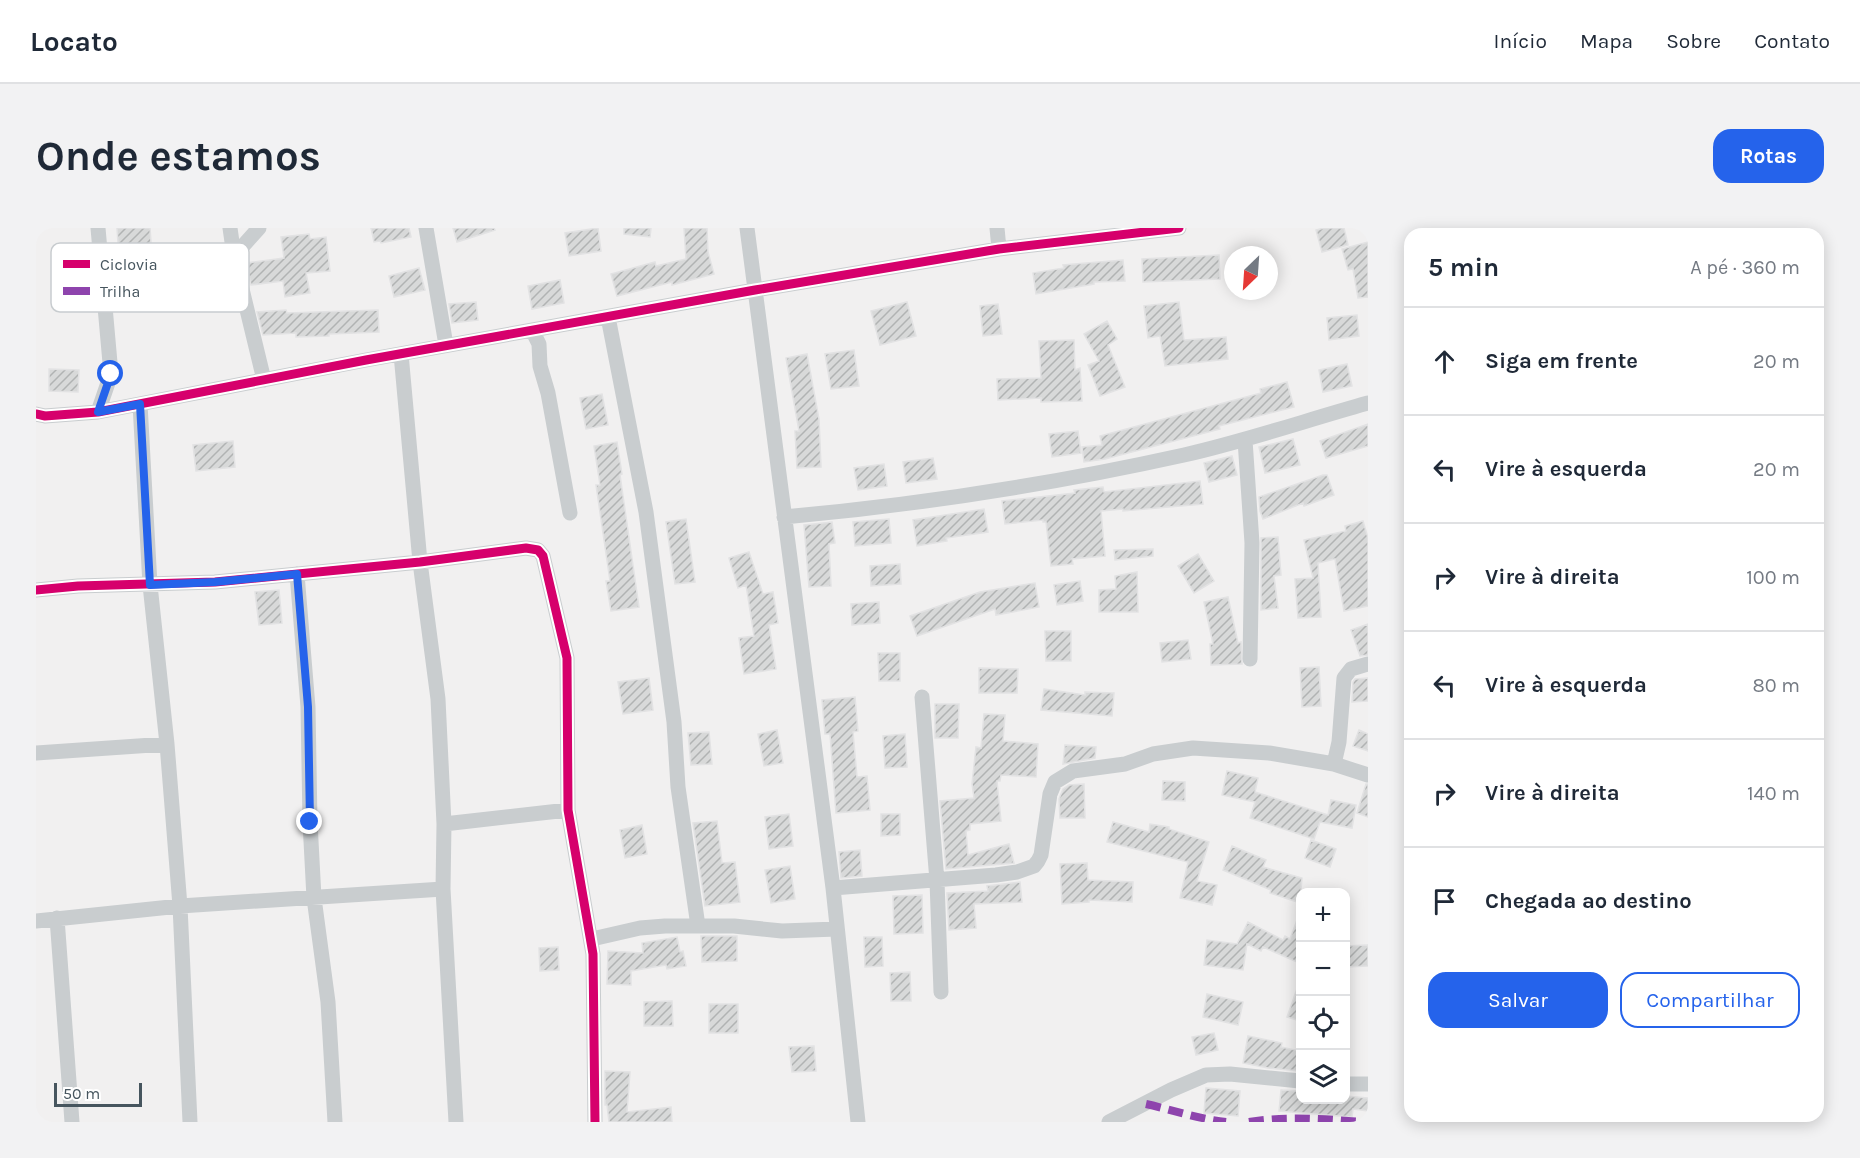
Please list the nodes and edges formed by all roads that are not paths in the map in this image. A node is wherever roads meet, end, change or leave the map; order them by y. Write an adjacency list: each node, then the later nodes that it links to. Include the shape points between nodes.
1 (98, 228): 8 (street)
2 (231, 228): 9 (street)
3 (259, 228): 10 (street)
4 (426, 228): 17 (street)
5 (747, 228): 12 (street)
6 (997, 228): 11 (street)
7 (1179, 228): 11 (street)
8 (99, 243)
9 (233, 243)
10 (246, 243)
11 (999, 249): 12 (street)
12 (755, 290): 15 (street); 26 (street)
13 (105, 312): 22 (street, via 111,374)
14 (248, 312): 19 (street)
15 (609, 317): 16 (street); 47 (street, via 646,512)
16 (532, 330): 17 (street); 25 (street, via 540,344 540,366)
17 (446, 345): 18 (street)
18 (401, 354): 19 (street); 27 (street)
19 (264, 380): 21 (street)
20 (1368, 403): 24 (street)
21 (140, 404): 22 (street); 29 (street)
22 (98, 412): 23 (street)
23 (36, 414)
24 (1245, 440): 26 (street, via 1080,475 850,511); 31 (street, via 1252,543)
25 (570, 513)
26 (784, 517): 41 (street)
27 (420, 562): 28 (street); 38 (street, via 526,549 538,549 543,556 567,658); 39 (street, via 438,699)
28 (297, 574): 29 (street); 43 (street, via 308,707)
29 (150, 585): 30 (street); 34 (street)
30 (36, 590)
31 (1250, 659)
32 (1368, 664): 36 (street, via 1351,669 1344,678)
33 (922, 697): 40 (street)
34 (167, 744): 35 (street); 44 (street)
35 (36, 753)
36 (1334, 764): 37 (street); 40 (street, via 1269,753 1192,748 1073,771 1055,782 1050,794 1041,855 1034,866 1017,872)
37 (1368, 775)
38 (568, 810): 39 (street); 49 (street)
39 (444, 824): 42 (street)
40 (937, 881): 41 (street); 50 (street)
41 (833, 888): 48 (street)
42 (443, 889): 43 (street); 57 (street)
43 (314, 898): 44 (street); 56 (street, via 328,1002)
44 (180, 906): 45 (street); 55 (street)
45 (57, 918): 46 (street); 54 (street)
46 (36, 921)
47 (698, 926): 48 (street, via 782,931); 49 (street, via 640,928)
48 (837, 929): 59 (street)
49 (592, 939): 58 (street)
50 (940, 992)
51 (1296, 1081): 60 (street, via 1230,1074 1206,1076)
52 (1350, 1084): 53 (street)
53 (1368, 1084)
54 (72, 1122)
55 (190, 1122)
56 (335, 1122)
57 (456, 1122)
58 (595, 1122)
59 (858, 1122)
60 (1109, 1122)

